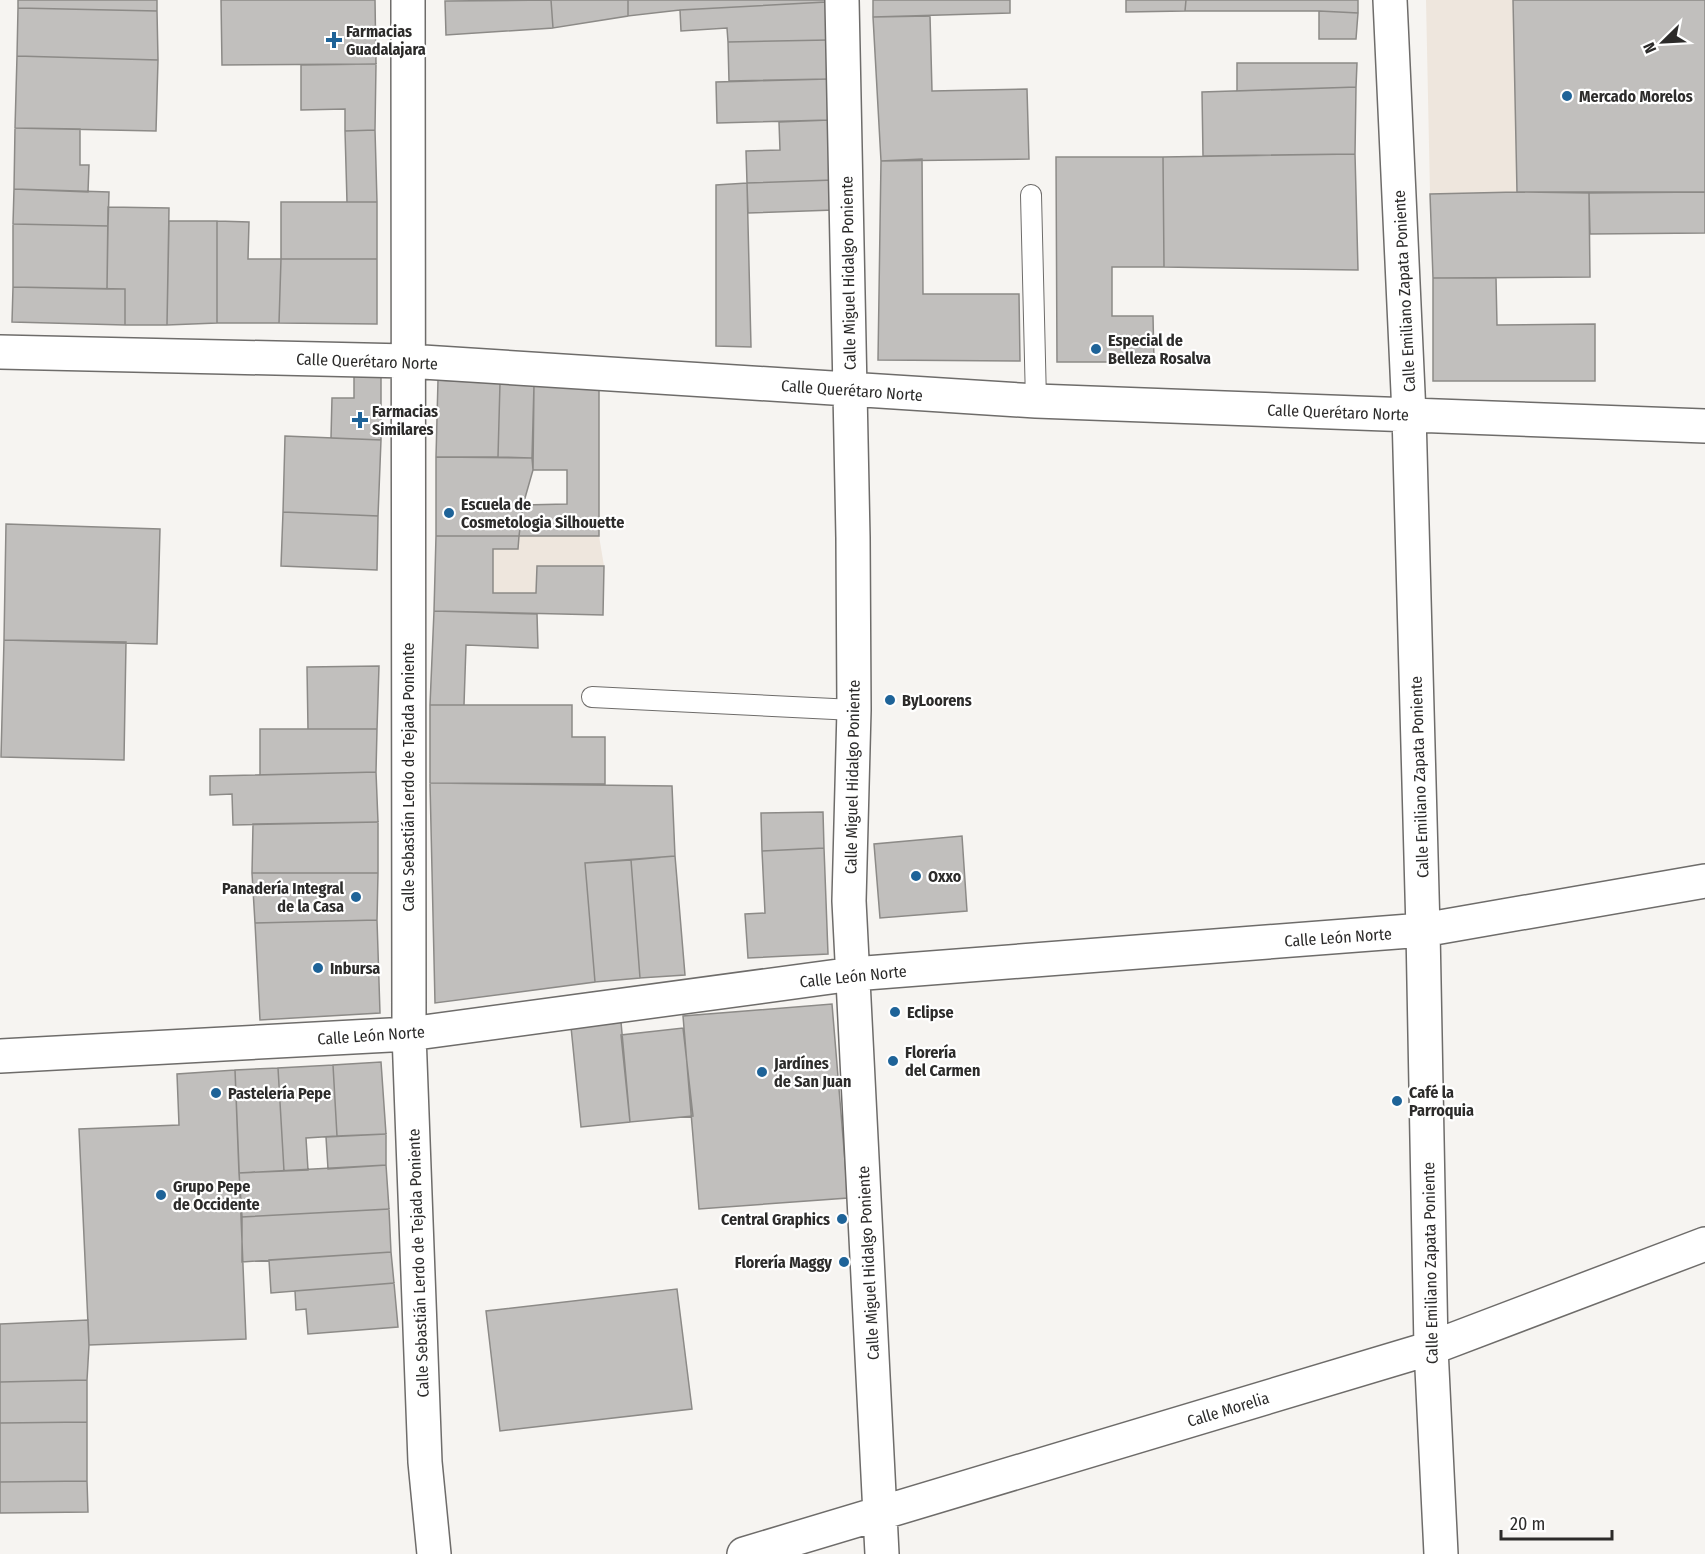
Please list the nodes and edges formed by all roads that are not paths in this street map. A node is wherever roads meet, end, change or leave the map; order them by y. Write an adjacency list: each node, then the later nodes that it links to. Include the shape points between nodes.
1 (408, 0): 6 (street, Calle Sebastián Lerdo de Tejada Poniente)
2 (842, 0): 7 (street, Calle Miguel Hidalgo Poniente)
3 (1390, 0): 9 (street, Calle Emiliano Zapata Poniente)
4 (1031, 195): 8 (lane)
5 (0, 352): 6 (street, Calle Querétaro Norte)
6 (407, 361): 7 (street, Calle Querétaro Norte); 16 (street, Calle Sebastián Lerdo de Tejada Poniente)
7 (850, 389): 8 (street, Calle Querétaro Norte); 12 (street, Calle Miguel Hidalgo Poniente)
8 (1036, 401): 9 (street, Calle Querétaro Norte)
9 (1409, 414): 10 (street, Calle Querétaro Norte); 14 (street, Calle Emiliano Zapata Poniente)
10 (1705, 426)
11 (592, 697): 12 (lane)
12 (854, 710): 15 (street, Calle Miguel Hidalgo Poniente, via 849,901)
13 (1705, 881): 14 (street, Calle León Norte)
14 (1423, 930): 15 (street, Calle León Norte); 19 (street, Calle Emiliano Zapata Poniente)
15 (853, 974): 16 (street, Calle León Norte); 20 (street, Calle Miguel Hidalgo Poniente)
16 (409, 1034): 17 (street, Calle León Norte); 21 (street, Calle Sebastián Lerdo de Tejada Poniente, via 425,1462)
17 (0, 1056)
18 (1705, 1244): 19 (street, Calle Morelia)
19 (1431, 1348): 20 (street, Calle Morelia); 24 (street, Calle Emiliano Zapata Poniente)
20 (880, 1514): 22 (street, Calle Morelia); 23 (street, Calle Miguel Hidalgo Poniente)
21 (434, 1554)
22 (744, 1554)
23 (882, 1554)
24 (1441, 1554)

